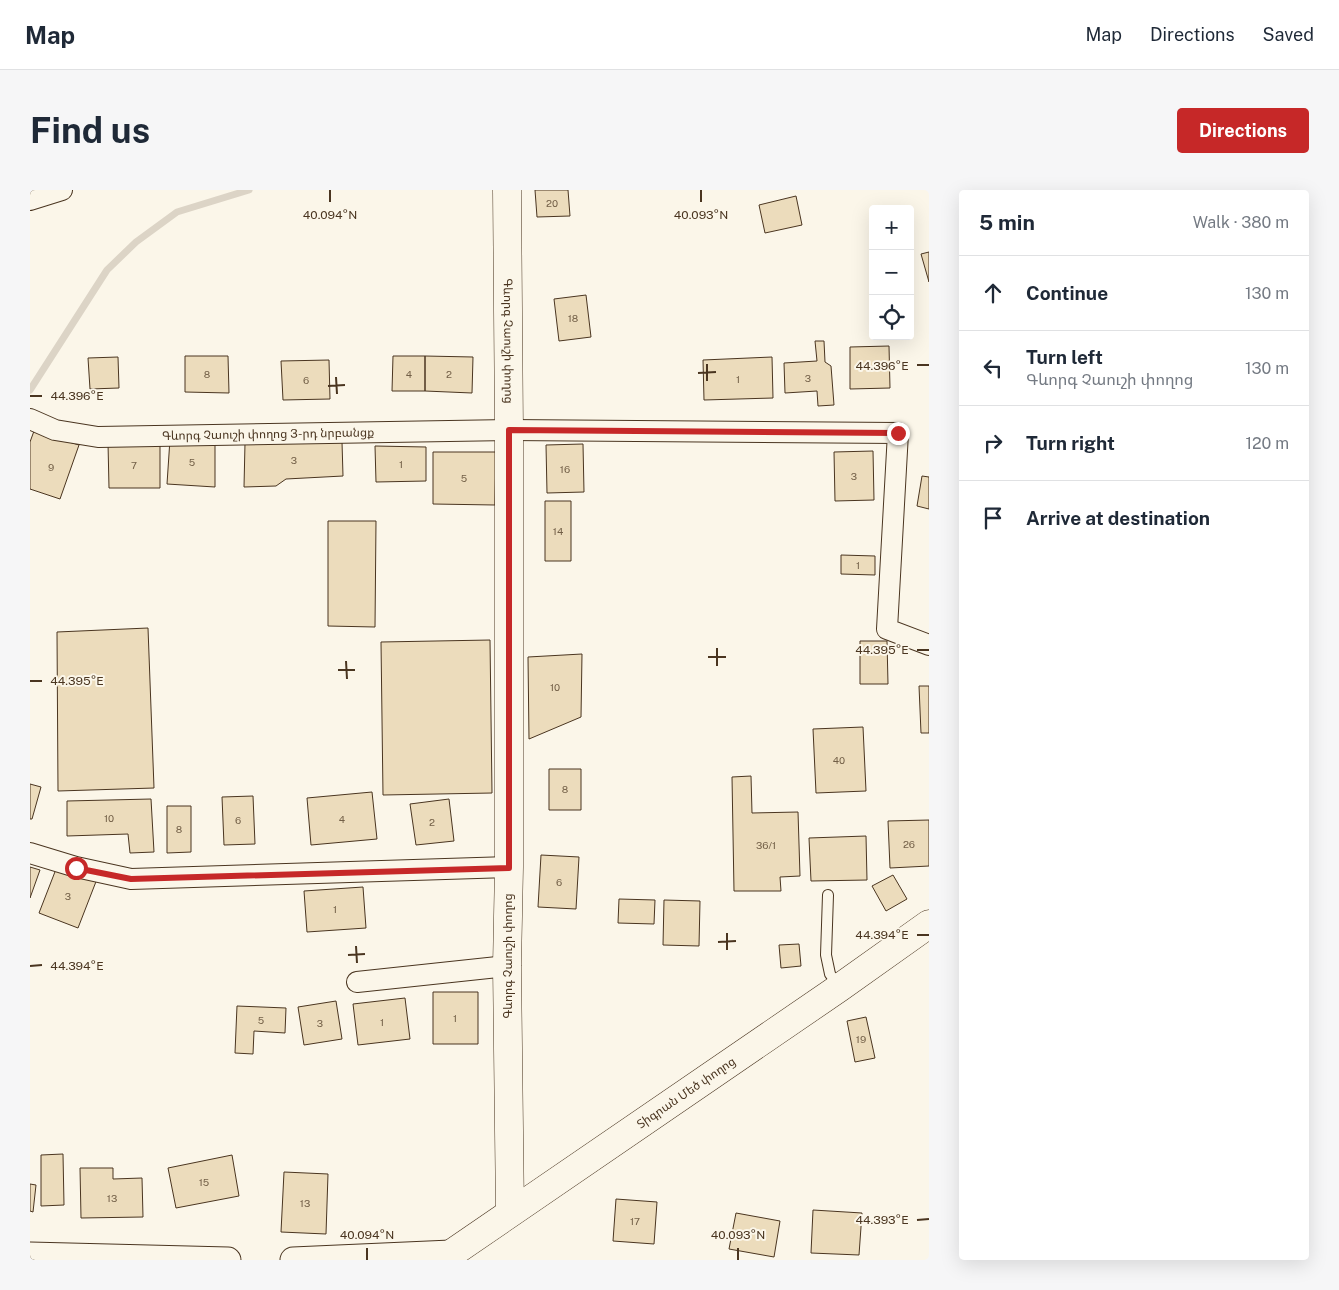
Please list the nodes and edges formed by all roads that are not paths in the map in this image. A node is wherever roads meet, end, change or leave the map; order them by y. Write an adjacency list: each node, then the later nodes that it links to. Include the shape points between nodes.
1 (62, 190): 3 (street)
2 (507, 190): 5 (main road, Գևորգ Չաուշի փողոց)
3 (30, 200)
4 (30, 419): 5 (street, Գևորգ Չաուշի փողոց 3-րդ նրբանցք, via 55,430 98,437)
5 (509, 430): 6 (street, Գևորգ Չաուշի փողոց 3-րդ նրբանցք, via 898,433 887,629); 8 (main road, Գևորգ Չաուշի փողոց)
6 (929, 645)
7 (30, 854): 8 (street, via 76,868 131,879)
8 (509, 868): 11 (main road, Գևորգ Չաուշի փողոց)
9 (828, 895): 13 (lane, via 826,956 830,974)
10 (929, 924): 13 (main road, Տիգրան Մեծ փողոց)
11 (507, 966): 12 (street); 14 (main road, Գևորգ Չաուշի փողոց)
12 (357, 982)
13 (839, 988): 14 (main road, Տիգրան Մեծ փողոց)
14 (510, 1212): 17 (main road, Տիգրան Մեծ փողոց)
15 (30, 1255): 16 (street)
16 (60, 1258): 18 (street)
17 (455, 1258): 19 (street)
18 (228, 1260)
19 (293, 1260)

